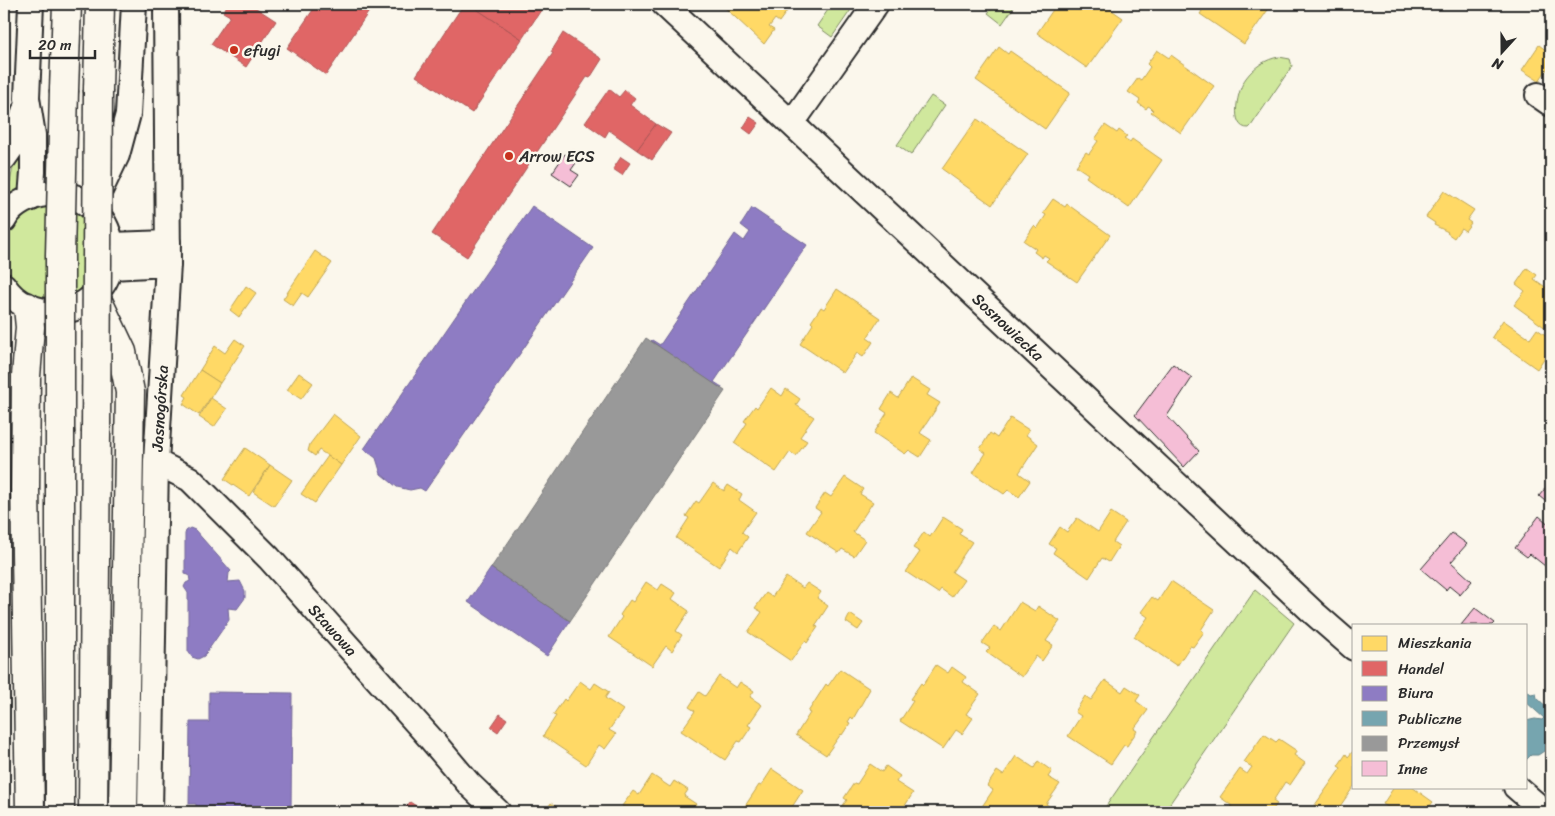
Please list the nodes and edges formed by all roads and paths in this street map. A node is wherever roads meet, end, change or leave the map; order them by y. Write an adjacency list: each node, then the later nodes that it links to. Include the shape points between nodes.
1 (31, 4): 8 (street)
2 (67, 4): 23 (main road, bridge, via 60,255)
3 (100, 4): 24 (main road, bridge)
4 (134, 4): 12 (street, via 128,114 116,155)
5 (166, 4): 14 (street, Jasnogórska)
6 (664, 4): 9 (street, Sosnowiecka)
7 (876, 4): 9 (street)
8 (27, 98): 10 (street, via 18,138); 11 (street, via 33,135)
9 (792, 123): 20 (street, Sosnowiecka)
10 (4, 158)
11 (31, 198): 12 (street, via 63,194); 13 (street, via 22,201)
12 (92, 208): 15 (street, via 109,233)
13 (5, 217)
14 (168, 254): 15 (street); 19 (street, Jasnogórska)
15 (111, 256): 17 (street, via 103,286)
16 (4, 286): 18 (street, via 10,295)
17 (95, 295): 18 (street, via 80,306 63,312 45,312); 25 (main road, via 122,352 130,392)
18 (28, 307): 22 (main road, via 25,488)
19 (156, 462): 26 (street, Jasnogórska); 27 (street, Stawowa, via 190,479 269,558 469,784)
20 (1352, 646)
21 (1517, 788): 28 (street)
22 (30, 812)
23 (60, 812)
24 (93, 812)
25 (123, 812)
26 (150, 812)
27 (498, 812)
28 (1545, 812)

